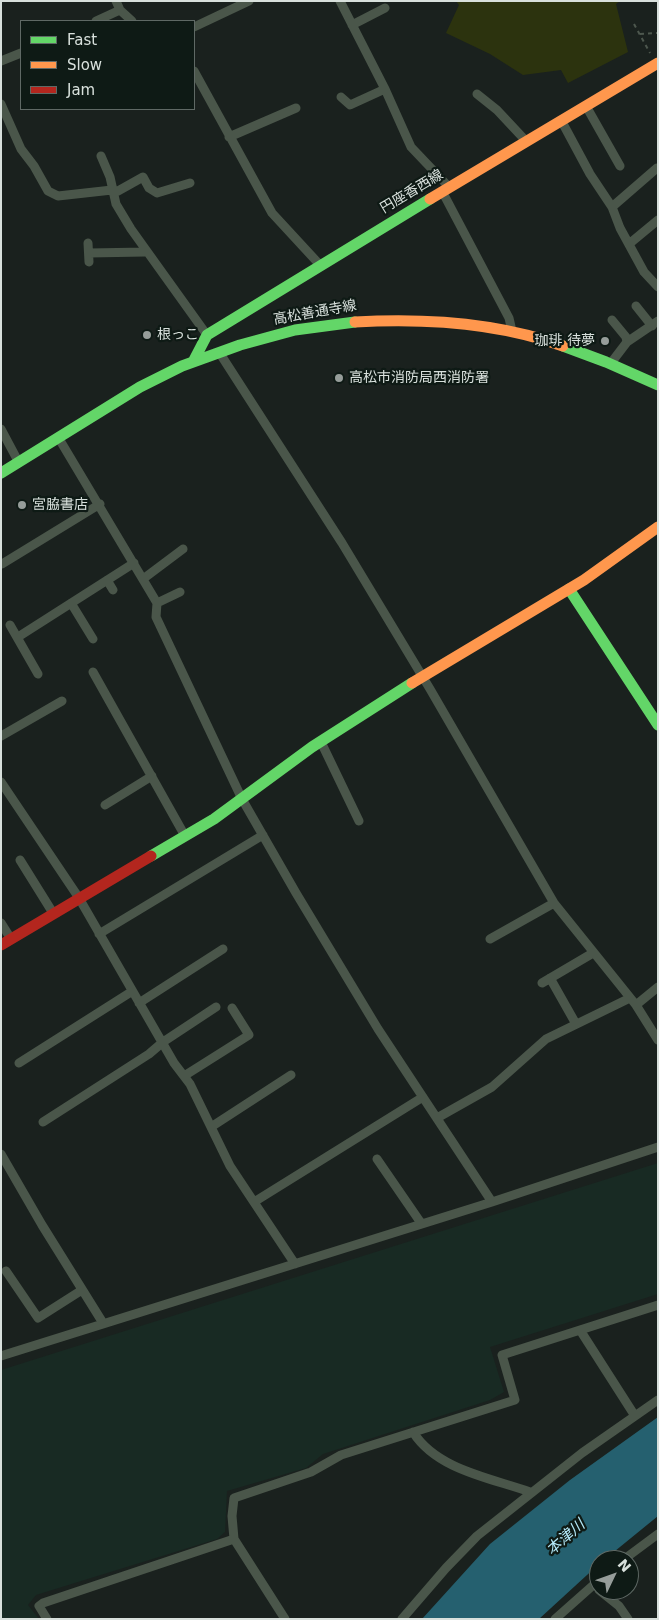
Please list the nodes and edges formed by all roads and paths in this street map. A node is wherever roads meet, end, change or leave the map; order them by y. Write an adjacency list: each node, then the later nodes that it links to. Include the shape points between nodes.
1 (116, 1): 5 (street)
2 (249, 1): 10 (street)
3 (340, 1): 9 (street)
4 (385, 8): 9 (street)
5 (120, 10): 6 (street); 7 (street)
6 (98, 20)
7 (131, 20)
8 (634, 24): 12 (path)
9 (352, 25): 17 (street)
10 (195, 27)
11 (658, 33): 12 (path)
12 (639, 34): 15 (path)
13 (20, 53): 14 (street)
14 (1, 62)
15 (657, 63): 21 (main road, 円座香西線)
16 (195, 73): 24 (street)
17 (385, 89): 19 (street, via 350,105); 30 (street, via 411,147)
18 (477, 94): 25 (street, via 498,110)
19 (341, 96)
20 (1, 104): 31 (street, via 21,149 48,191 58,196)
21 (586, 106): 23 (main road, 円座香西線); 27 (street)
22 (296, 108): 24 (street)
23 (561, 120): 25 (main road, 円座香西線); 32 (street)
24 (229, 137): 37 (street, via 272,212)
25 (526, 141): 30 (main road, 円座香西線)
26 (101, 156): 31 (street)
27 (620, 166)
28 (657, 168): 32 (street)
29 (190, 183): 31 (street, via 156,193 143,178 118,191)
30 (445, 189): 37 (main road, 円座香西線); 42 (street, via 509,318)
31 (112, 190): 36 (street, via 116,204)
32 (612, 207): 35 (street)
33 (658, 220): 35 (street)
34 (88, 243): 36 (street, via 89,258)
35 (628, 244): 38 (street, via 644,272)
36 (145, 252): 43 (street)
37 (320, 265): 43 (main road, 円座香西線)
38 (658, 287)
39 (636, 306): 41 (street)
40 (612, 320): 44 (street)
41 (655, 323): 44 (street)
42 (512, 331): 45 (main road, 高松善通寺線, via 418,318 368,318 279,333); 47 (main road, 高松善通寺線, via 570,347)
43 (207, 335): 46 (main road)
44 (627, 342): 47 (street)
45 (219, 352): 46 (main road, 高松善通寺線); 70 (street, via 342,543)
46 (194, 360): 50 (main road, 高松善通寺線, via 162,374)
47 (610, 363): 48 (main road, 高松善通寺線)
48 (658, 385)
49 (1, 429): 51 (street)
50 (58, 437): 51 (main road, 高松善通寺線); 53 (street)
51 (18, 461): 52 (main road, 高松善通寺線)
52 (1, 473)
53 (100, 504): 56 (street); 57 (street)
54 (658, 528): 60 (main road)
55 (183, 549): 58 (street)
56 (134, 563): 58 (street); 59 (street)
57 (2, 564)
58 (143, 579): 64 (street)
59 (107, 580): 61 (street); 63 (street)
60 (569, 589): 70 (main road); 72 (main road)
61 (113, 590)
62 (180, 592): 64 (street)
63 (71, 603): 66 (street); 67 (street)
64 (157, 603): 77 (street, via 156,617)
65 (10, 625): 66 (street)
66 (18, 637): 69 (street)
67 (93, 640)
68 (93, 672): 75 (street)
69 (38, 674)
70 (422, 677): 74 (main road); 84 (street)
71 (62, 701): 73 (street)
72 (658, 725)
73 (1, 736)
74 (321, 742): 77 (main road); 79 (street)
75 (152, 776): 78 (street); 81 (street)
76 (1, 782): 83 (street)
77 (242, 799): 80 (street); 81 (main road)
78 (106, 805)
79 (359, 821)
80 (263, 835): 87 (street); 105 (street, via 378,1029)
81 (185, 836): 83 (main road)
82 (20, 860): 85 (street)
83 (79, 898): 85 (main road); 87 (street)
84 (554, 903): 88 (street); 91 (street)
85 (53, 913): 89 (main road)
86 (1, 923): 89 (street)
87 (99, 934): 93 (street)
88 (490, 939)
89 (6, 942)
90 (223, 949): 95 (street)
91 (593, 953): 94 (street); 99 (street, via 546,980)
92 (658, 987): 96 (street)
93 (131, 992): 95 (street); 102 (street)
94 (630, 998): 96 (street); 99 (street)
95 (139, 1003): 101 (street)
96 (636, 1005): 100 (street)
97 (216, 1007): 101 (street)
98 (232, 1008): 104 (street, via 249,1035)
99 (576, 1024): 106 (street, via 546,1039 492,1087)
100 (658, 1040)
101 (163, 1042): 104 (street); 107 (street)
102 (19, 1062)
103 (291, 1075): 108 (street)
104 (184, 1076): 108 (street)
105 (423, 1097): 106 (street); 112 (street)
106 (437, 1118): 113 (street)
107 (43, 1122)
108 (211, 1127): 112 (street, via 230,1166)
109 (658, 1147): 113 (street)
110 (1, 1154): 117 (street)
111 (377, 1160): 114 (street)
112 (254, 1202): 115 (street)
113 (492, 1202): 114 (street)
114 (421, 1223): 115 (street)
115 (295, 1264): 119 (street)
116 (6, 1271): 117 (street, via 38,1318)
117 (82, 1290): 119 (street)
118 (658, 1305): 120 (street)
119 (103, 1323): 121 (street)
120 (580, 1330): 123 (street); 124 (street, via 502,1355 515,1400)
121 (1, 1356)
122 (658, 1400): 123 (street)
123 (635, 1416): 125 (street)
124 (413, 1432): 125 (street, via 421,1444 444,1462); 127 (street, via 342,1455 311,1472 234,1498)
125 (530, 1492): 133 (street, via 478,1536)
126 (658, 1534): 128 (street)
127 (234, 1539): 131 (street, via 43,1603 40,1606); 132 (street)
128 (636, 1550)
129 (589, 1592): 134 (street)
130 (612, 1600): 135 (street)
131 (47, 1619)
132 (285, 1619)
133 (402, 1619)
134 (555, 1619)
135 (628, 1619)

